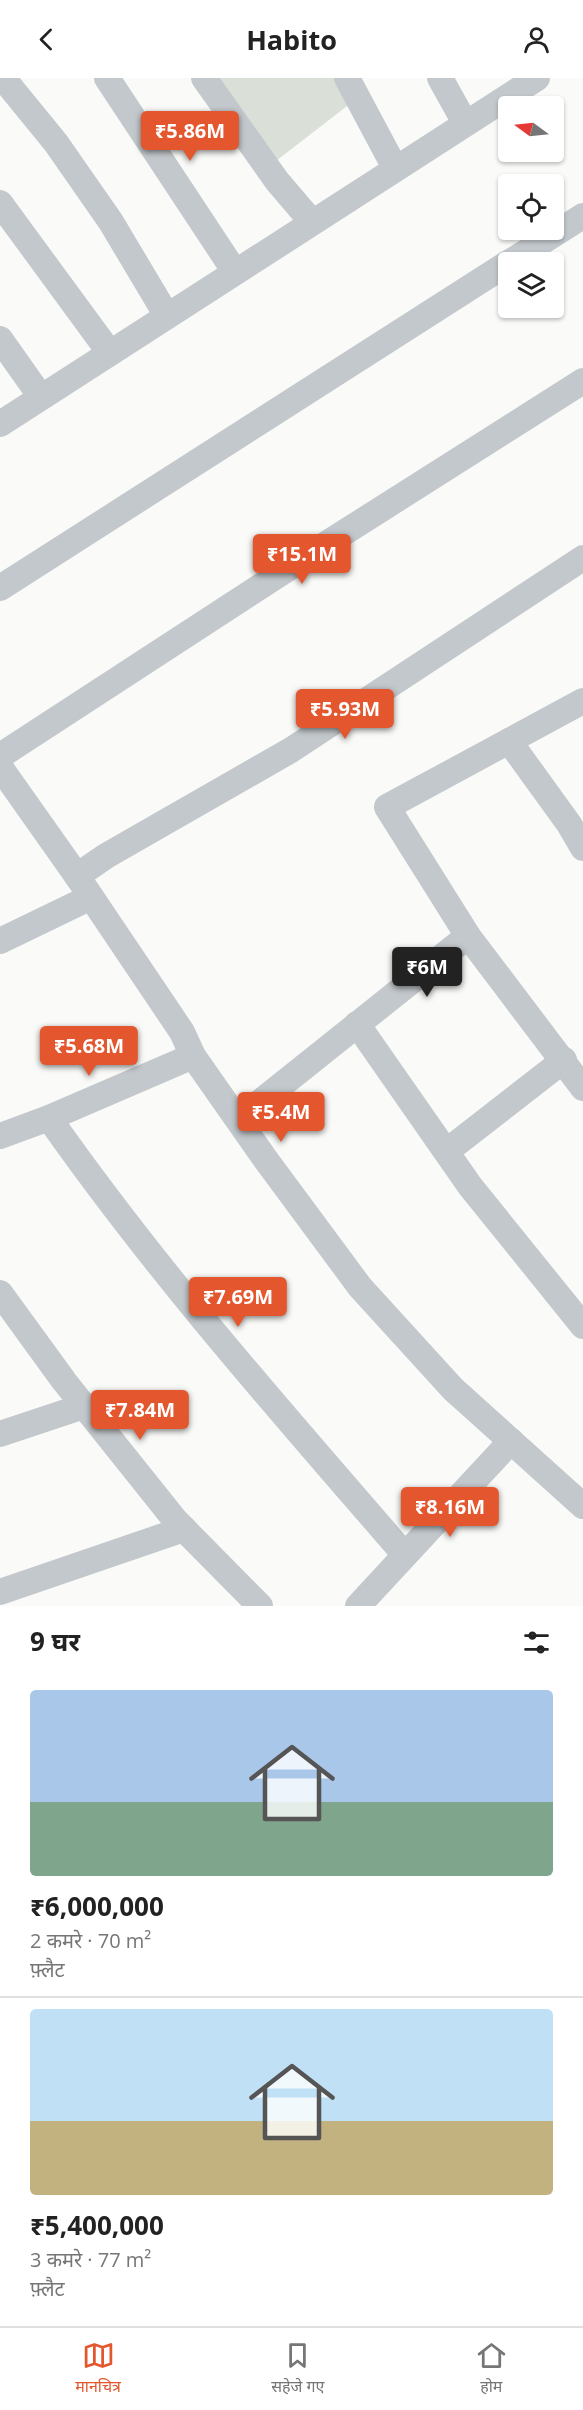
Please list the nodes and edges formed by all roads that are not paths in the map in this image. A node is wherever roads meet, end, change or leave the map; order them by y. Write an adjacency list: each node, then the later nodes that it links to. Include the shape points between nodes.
1 (3, 78): 15 (street, via 56,143)
2 (107, 78): 14 (street)
3 (204, 78): 11 (street, via 277,181)
4 (347, 78): 8 (street)
5 (440, 78): 7 (street)
6 (533, 79): 7 (street)
7 (465, 123): 8 (street)
8 (395, 168): 11 (street)
9 (0, 203): 17 (street)
10 (583, 216): 12 (street)
11 (312, 222): 14 (street)
12 (526, 252)
13 (498, 270): 22 (street)
14 (236, 272): 15 (street)
15 (167, 316): 17 (street)
16 (0, 339): 19 (street)
17 (110, 353): 19 (street)
18 (583, 381): 25 (street)
19 (41, 397): 20 (street)
20 (0, 424)
21 (583, 558): 28 (street, via 291,750 106,856)
22 (0, 588)
23 (583, 700): 24 (street)
24 (509, 741): 27 (street); 29 (street, via 387,807)
25 (0, 756)
26 (0, 767): 28 (street)
27 (583, 848)
28 (84, 886): 30 (street); 32 (street, via 182,1032)
29 (468, 936): 31 (street); 33 (street)
30 (0, 941)
31 (357, 1024): 36 (street); 38 (street)
32 (193, 1056): 35 (street); 36 (street)
33 (564, 1060): 34 (street); 38 (street)
34 (583, 1088)
35 (49, 1118): 37 (street); 46 (street, via 85,1170 224,1346)
36 (239, 1119): 43 (street, via 360,1287 453,1389)
37 (0, 1136)
38 (447, 1151): 40 (street, via 470,1186)
39 (0, 1293): 41 (street)
40 (583, 1326)
41 (84, 1406): 42 (street); 45 (street)
42 (0, 1434)
43 (511, 1441): 44 (street); 46 (street)
44 (583, 1506)
45 (184, 1529): 47 (street); 48 (street)
46 (405, 1555): 49 (street)
47 (0, 1592)
48 (260, 1606)
49 (358, 1606)

